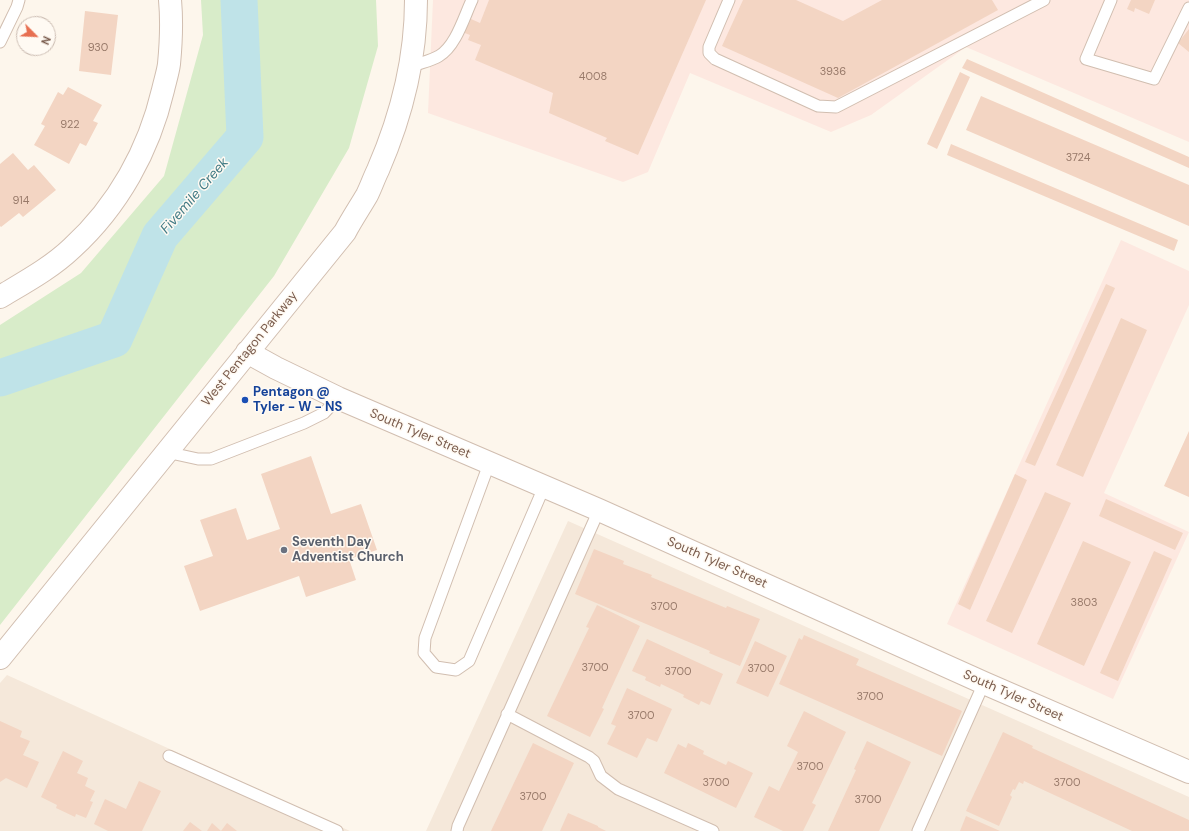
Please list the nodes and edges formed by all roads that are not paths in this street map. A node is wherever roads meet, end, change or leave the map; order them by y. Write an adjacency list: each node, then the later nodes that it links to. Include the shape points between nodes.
1 (19, 0): 9 (lane)
2 (170, 0): 11 (street, via 169,65 148,139 132,171 112,203 72,248 43,271)
3 (416, 0): 10 (street, West Pentagon Parkway)
4 (472, 0): 10 (lane, via 454,40 446,50 439,56)
5 (729, 0): 6 (lane, via 709,47 709,53 715,59 818,106 836,107)
6 (1044, 0)
7 (1111, 0): 8 (lane, via 1086,59 1154,79)
8 (1189, 8)
9 (0, 42)
10 (410, 67): 12 (street, West Pentagon Parkway, via 386,150 368,194 345,232)
11 (0, 297)
12 (247, 352): 13 (street, South Tyler Street); 14 (street, West Pentagon Parkway)
13 (338, 398): 14 (lane, via 324,413 304,423 211,459); 15 (street, South Tyler Street)
14 (166, 452): 18 (street, West Pentagon Parkway)
15 (490, 464): 16 (street, South Tyler Street); 16 (lane, via 425,638 424,652 436,667 456,670 469,661)
16 (544, 487): 17 (street, South Tyler Street)
17 (599, 510): 19 (street, South Tyler Street); 20 (lane)
18 (0, 658)
19 (984, 683): 22 (street, South Tyler Street); 26 (lane)
20 (507, 714): 24 (lane); 25 (lane, via 589,756 601,776 618,789)
21 (169, 756): 23 (lane)
22 (1189, 772)
23 (337, 831)
24 (457, 831)
25 (713, 831)
26 (918, 831)

